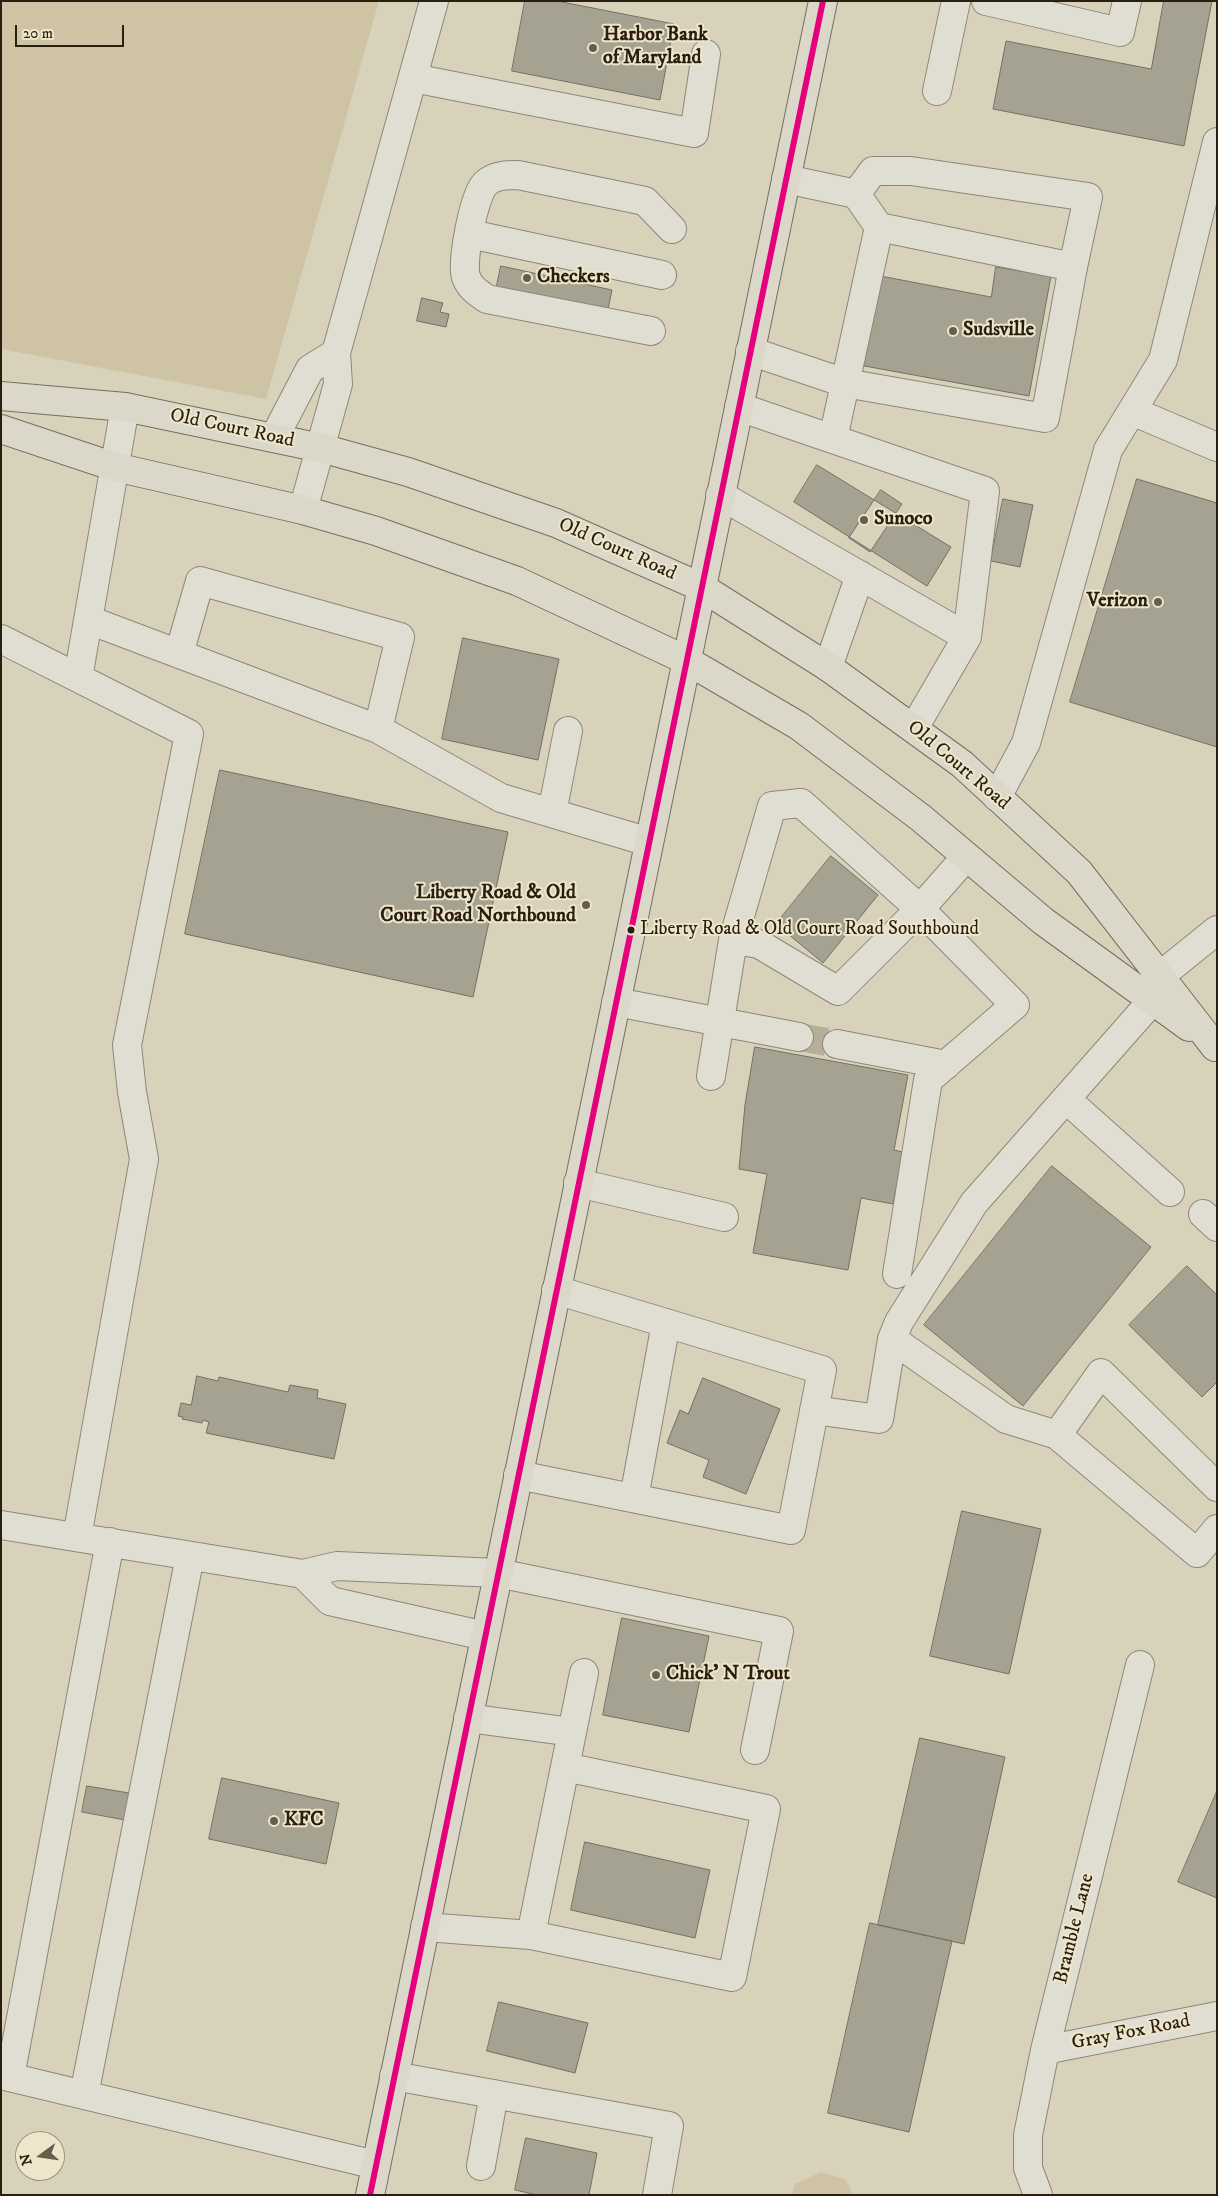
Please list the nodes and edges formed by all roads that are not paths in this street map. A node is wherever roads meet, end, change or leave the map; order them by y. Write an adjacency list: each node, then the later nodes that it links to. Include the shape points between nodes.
1 (434, 1): 7 (street)
2 (823, 1): 10 (main road)
3 (956, 1): 8 (street)
4 (986, 1): 5 (street, via 1120,32)
5 (1126, 1)
6 (706, 54): 7 (street, via 694,133)
7 (413, 78): 19 (street)
8 (937, 91)
9 (1217, 142): 24 (street, via 1163,360)
10 (786, 179): 11 (street); 18 (main road)
11 (856, 194): 12 (street); 15 (street, via 873,172 911,171 1088,197)
12 (879, 227): 15 (street); 20 (street)
13 (672, 229): 14 (street, via 645,201 518,175 500,176 485,184 479,195)
14 (470, 234): 16 (street); 17 (street, via 464,258 466,275 471,288 486,299)
15 (1073, 267): 20 (street, via 1045,418)
16 (662, 274)
17 (651, 331)
18 (750, 351): 20 (street); 23 (main road)
19 (336, 353): 26 (street, via 310,369); 29 (street, via 338,384)
20 (845, 383): 27 (street)
21 (1, 396): 22 (main road, Old Court Road)
22 (124, 407): 26 (main road, Old Court Road); 30 (street)
23 (739, 407): 27 (street); 31 (main road)
24 (1132, 411): 28 (street); 45 (street, via 1108,450 1026,743)
25 (1, 429): 30 (main road, Old Court Road)
26 (274, 438): 29 (main road, Old Court Road)
27 (833, 439): 36 (street, via 985,491)
28 (1217, 447)
29 (321, 448): 32 (street); 34 (main road, Old Court Road, via 408,472 556,523)
30 (115, 467): 32 (main road, Old Court Road); 35 (street)
31 (720, 494): 33 (street); 34 (main road)
32 (303, 510): 39 (main road, Old Court Road, via 376,531 518,581)
33 (860, 575): 36 (street); 40 (street)
34 (701, 587): 39 (main road); 40 (main road, Old Court Road)
35 (89, 620): 38 (street); 41 (street)
36 (966, 636): 42 (street)
37 (1, 639): 41 (street)
38 (179, 654): 43 (street); 43 (street, via 200,581 400,638)
39 (686, 660): 47 (main road); 48 (main road, Old Court Road, via 799,726 921,818)
40 (828, 667): 42 (main road, Old Court Road)
41 (78, 678): 75 (street, via 188,734 127,1045 144,1159)
42 (914, 728): 45 (main road, Old Court Road, via 962,764)
43 (378, 729): 46 (street, via 501,798)
44 (568, 731): 46 (street)
45 (997, 797): 52 (main road, Old Court Road, via 1079,872)
46 (552, 813): 47 (street)
47 (649, 842): 53 (main road)
48 (966, 857): 49 (street); 52 (main road, Old Court Road, via 1043,921)
49 (920, 909): 51 (street, via 838,991 759,944); 51 (street, via 801,803 772,806); 58 (street, via 1015,1005)
50 (1217, 930): 52 (street)
51 (733, 940): 54 (street)
52 (1156, 988): 57 (main road, Old Court Road); 60 (street)
53 (616, 1002): 54 (street); 61 (main road)
54 (719, 1021): 55 (street); 59 (street)
55 (799, 1037)
56 (838, 1044): 58 (street)
57 (1216, 1048)
58 (946, 1065): 64 (street, via 928,1080)
59 (712, 1076)
60 (1066, 1099): 62 (street); 67 (street, via 974,1203 899,1322)
61 (578, 1183): 63 (street); 65 (main road)
62 (1170, 1192)
63 (724, 1217)
64 (897, 1274)
65 (556, 1290): 66 (street); 70 (main road)
66 (666, 1323): 68 (street, via 822,1370); 72 (street)
67 (892, 1339): 68 (street, via 879,1419); 69 (street, via 1006,1418)
68 (814, 1410): 72 (street, via 791,1530)
69 (1057, 1435): 71 (street, via 1101,1374); 74 (street, via 1197,1553)
70 (518, 1474): 72 (street); 78 (main road)
71 (1217, 1486)
72 (634, 1498)
73 (1, 1525): 75 (street)
74 (1217, 1529)
75 (77, 1537): 76 (street)
76 (110, 1542): 77 (street); 91 (street)
77 (190, 1556): 79 (street); 96 (street)
78 (498, 1573): 79 (street, via 337,1566); 80 (main road); 85 (street, via 778,1630)
79 (303, 1574): 80 (street, via 330,1601)
80 (485, 1636): 83 (main road)
81 (1140, 1665): 92 (street, Bramble Lane)
82 (584, 1673): 84 (street)
83 (468, 1718): 84 (street); 87 (main road)
84 (572, 1732): 86 (street)
85 (754, 1750)
86 (565, 1767): 88 (street); 88 (street, via 766,1809 732,1977)
87 (425, 1927): 88 (street); 94 (main road)
88 (531, 1935)
89 (1, 2000): 91 (street)
90 (1217, 2016): 92 (street, Gray Fox Road)
91 (19, 2027): 93 (street)
92 (1045, 2050): 101 (street, Bramble Lane, via 1028,2135 1028,2168)
93 (6, 2076): 96 (street)
94 (394, 2076): 95 (street); 97 (main road)
95 (494, 2094): 98 (street); 100 (street, via 670,2126)
96 (84, 2095): 97 (street)
97 (376, 2165): 99 (main road)
98 (480, 2166)
99 (370, 2195)
100 (657, 2195)
101 (1038, 2195)

